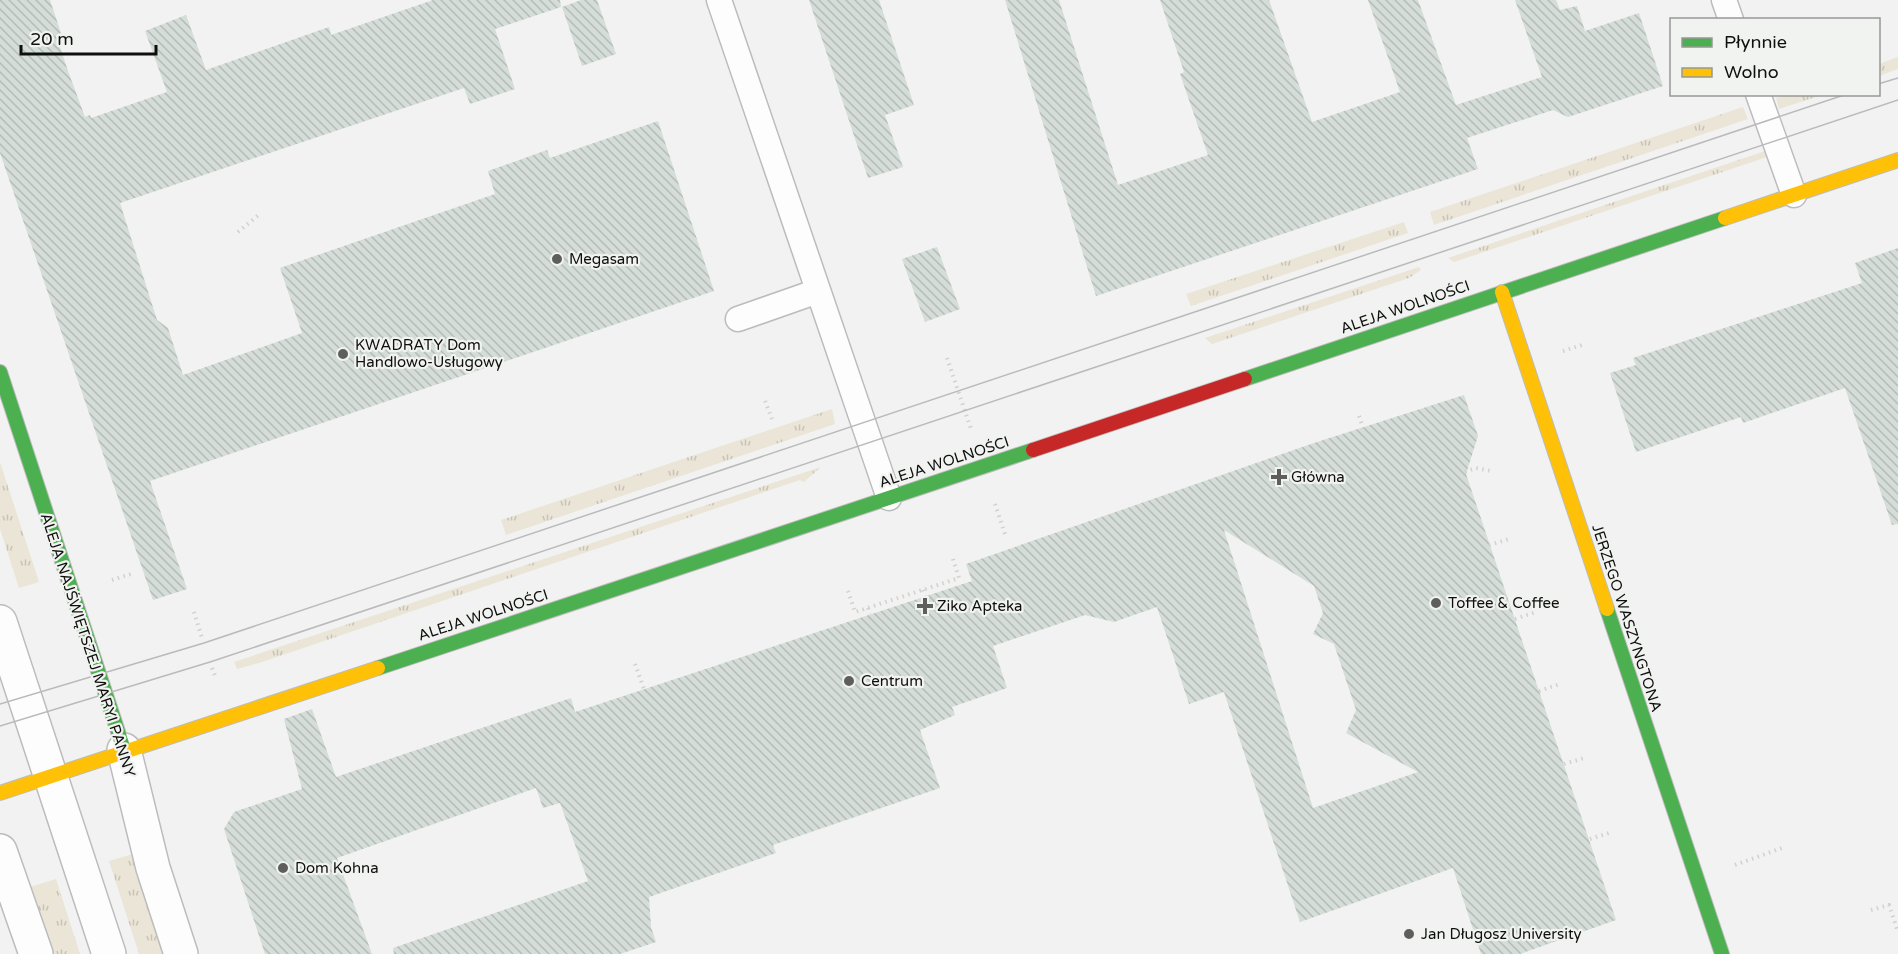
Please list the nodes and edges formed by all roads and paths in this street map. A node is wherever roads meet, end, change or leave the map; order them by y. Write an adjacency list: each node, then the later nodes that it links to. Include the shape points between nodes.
1 (719, 0): 9 (lane)
2 (1725, 0): 3 (lane)
3 (1730, 18)
4 (1759, 96): 6 (lane)
5 (1898, 160): 6 (street, ALEJA WOLNOŚCI)
6 (1794, 195): 10 (street, ALEJA WOLNOŚCI)
7 (260, 214): 8 (path)
8 (238, 232)
9 (818, 291): 11 (lane); 19 (lane)
10 (1502, 292): 19 (street, ALEJA WOLNOŚCI); 56 (street, JERZEGO WASZYNGTONA)
11 (738, 319)
12 (0, 372): 41 (street, ALEJA NAJŚWIĘTSZEJ MARYI PANNY)
13 (765, 401): 15 (path)
14 (1359, 416): 16 (path)
15 (772, 419)
16 (1363, 428)
17 (1491, 471): 18 (path, via 1476,468)
18 (1465, 472)
19 (889, 498): 41 (street, ALEJA WOLNOŚCI)
20 (995, 504): 21 (path)
21 (1006, 537)
22 (1512, 538): 23 (path)
23 (1489, 545)
24 (952, 556): 25 (path, via 959,579)
25 (923, 590): 27 (path); 28 (path)
26 (848, 591): 28 (path, via 855,612)
27 (925, 596)
28 (868, 608): 31 (path)
29 (194, 612): 34 (path)
30 (1536, 612): 32 (path)
31 (870, 614)
32 (1515, 619)
33 (0, 622): 44 (street)
34 (202, 638)
35 (635, 664): 39 (path)
36 (212, 668): 37 (path)
37 (216, 679)
38 (1560, 684): 40 (path)
39 (644, 688)
40 (1539, 691)
41 (124, 750): 44 (street, ALEJA WOLNOŚCI); 55 (street, ALEJA NAJŚWIĘTSZEJ MARYI PANNY, via 153,868)
42 (1584, 758): 43 (path)
43 (1564, 764)
44 (50, 775): 45 (street, ALEJA WOLNOŚCI); 54 (street)
45 (0, 793)
46 (1609, 833): 47 (path)
47 (1590, 839)
48 (1782, 848): 50 (path)
49 (0, 851): 53 (street)
50 (1734, 865)
51 (1871, 910): 52 (path, via 1889,905)
52 (1898, 932)
53 (36, 954)
54 (109, 954)
55 (181, 954)
56 (1722, 954)

